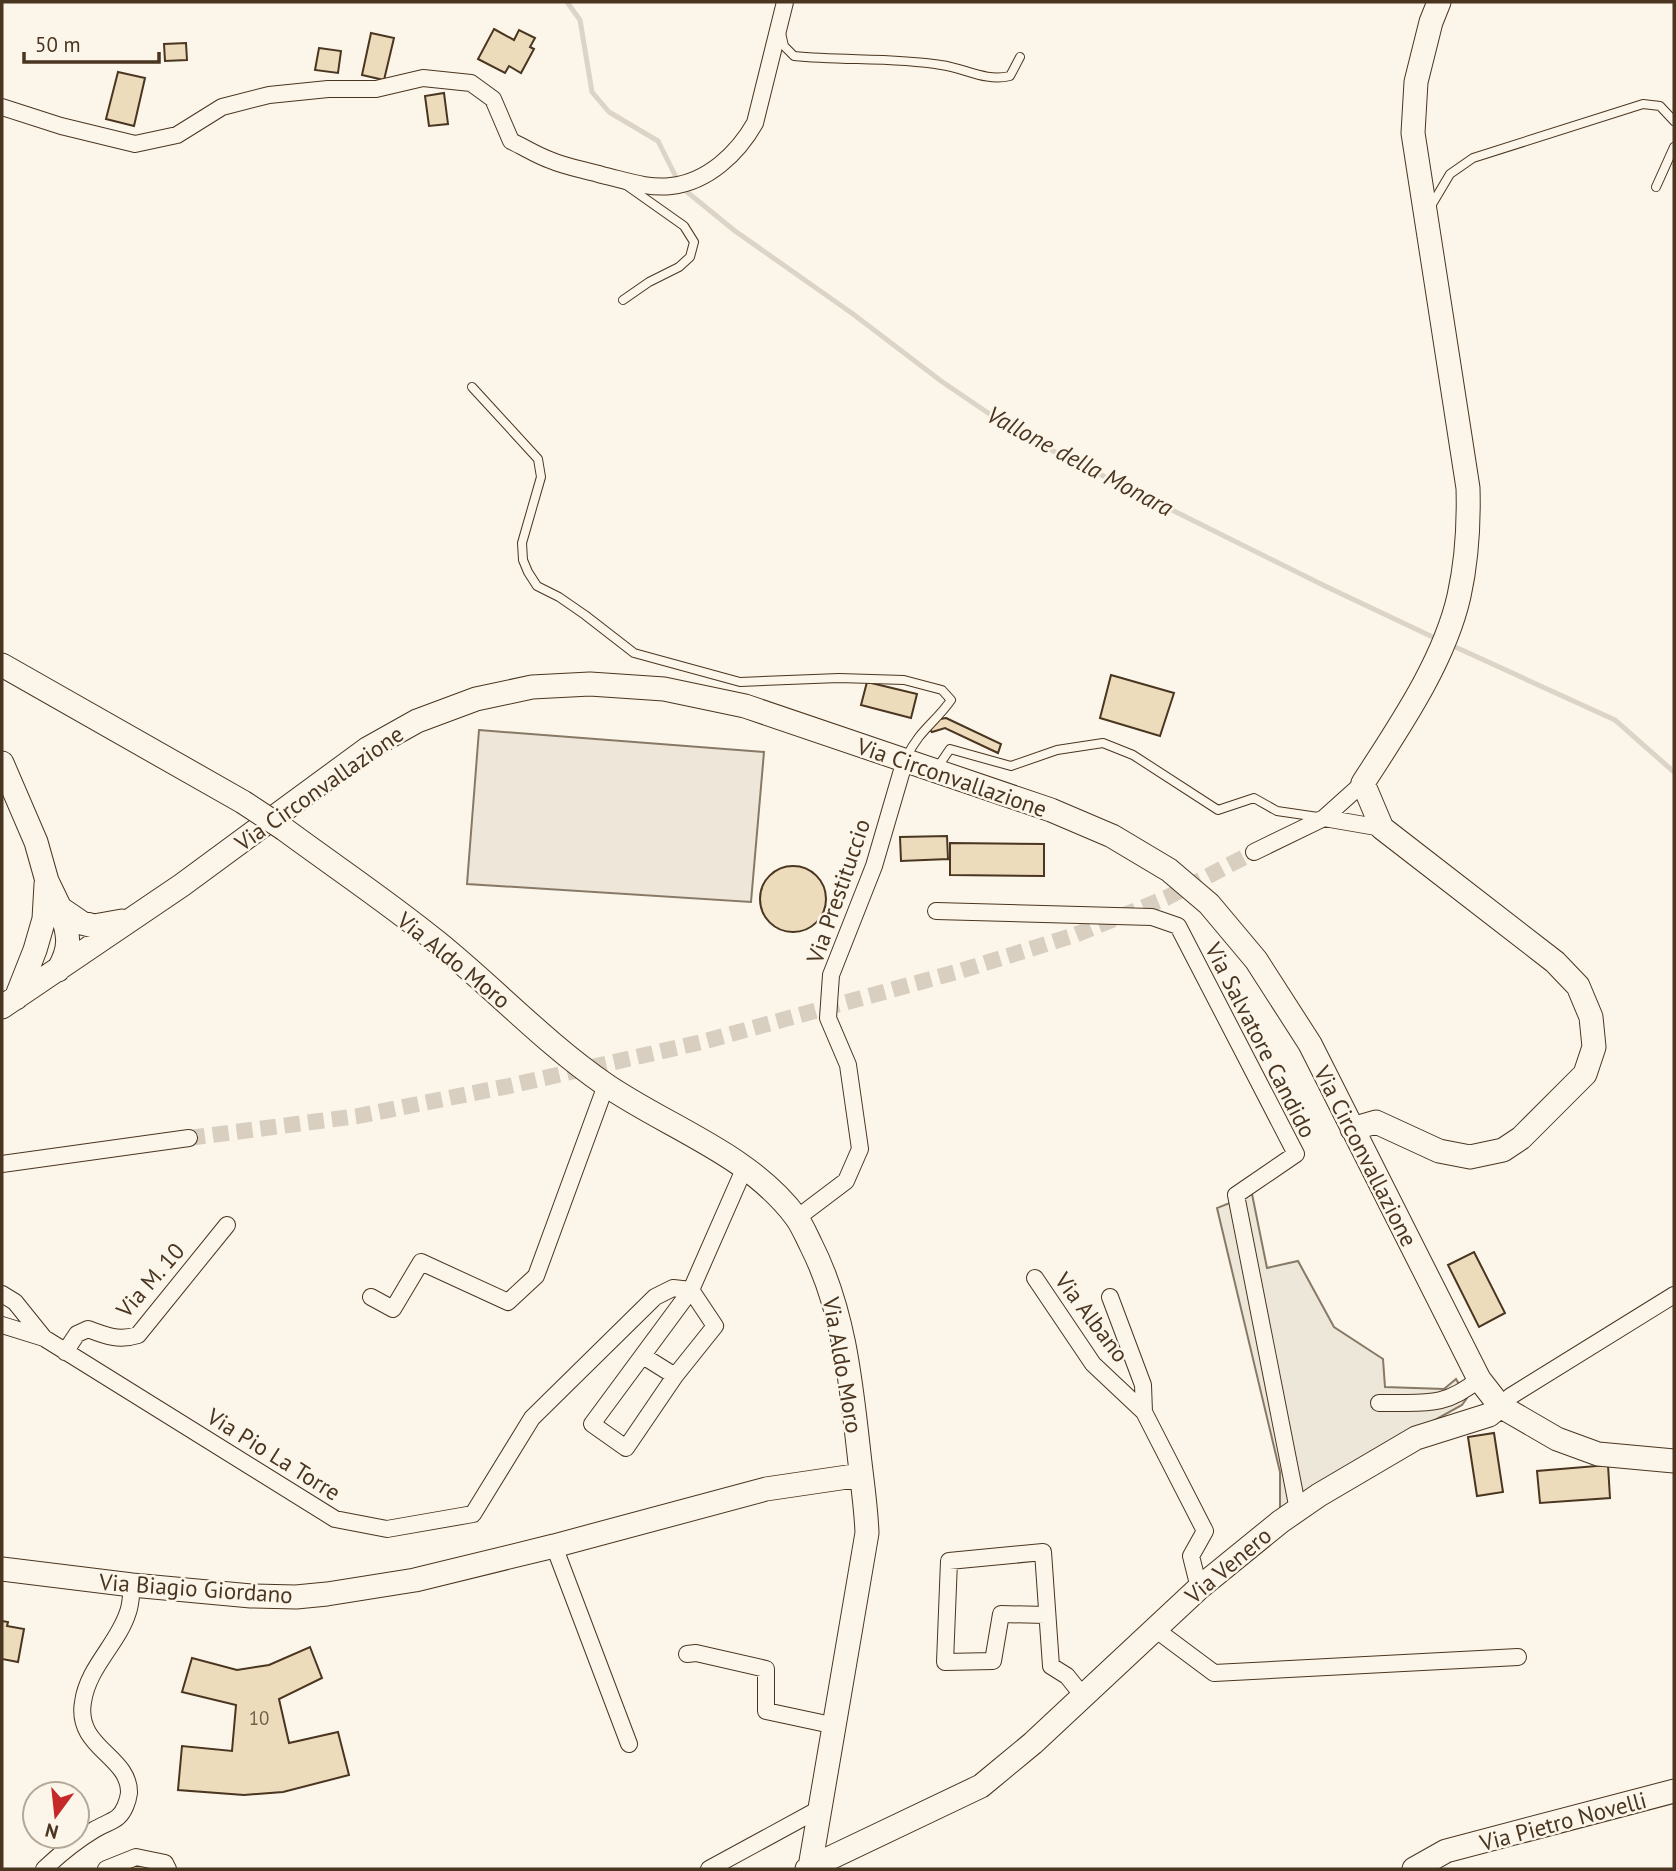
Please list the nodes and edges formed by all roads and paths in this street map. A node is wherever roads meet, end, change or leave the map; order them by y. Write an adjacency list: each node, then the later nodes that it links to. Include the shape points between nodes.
1 (786, 2): 3 (street)
2 (1439, 2): 10 (street, via 1415,95 1413,133)
3 (780, 23): 4 (lane, via 784,46 793,56 940,64 999,79 1010,76); 8 (street, via 755,123 734,153 691,182 670,187)
4 (1020, 57)
5 (2, 107): 8 (street, via 135,144 177,135 222,107 269,95 376,89 423,78 471,83 493,99 511,141 552,162)
6 (1674, 121): 10 (lane, via 1660,106 1643,104 1473,158 1450,174)
7 (1674, 147): 9 (lane)
8 (618, 179): 11 (lane, via 684,226 694,242 690,257 679,267)
9 (1656, 187)
10 (1426, 215): 17 (street, via 1468,488 1469,534 1448,628 1421,688)
11 (623, 300)
12 (472, 387): 14 (lane, via 538,459 541,477 522,542 523,560 537,586 577,609 634,653 660,662 740,682 839,677 904,680 942,690 951,700 915,739)
13 (2, 665): 26 (street, Via Aldo Moro, bridge, via 284,829 436,941)
14 (905, 761): 16 (street, Via Circonvallazione); 23 (street, Via Circonvallazione, via 745,706 664,690 590,684 531,687 476,699 417,721 367,749); 31 (street, Via Prestituccio, via 874,866 831,975 828,1018 848,1065 860,1149 846,1181)
15 (2, 763): 22 (street, via 36,842)
16 (935, 771): 18 (lane, via 950,749 1011,766 1056,750 1102,743 1133,755 1218,810 1254,799 1277,811); 27 (street, Via Circonvallazione, via 1112,836 1169,870 1209,904 1256,960 1310,1044)
17 (1363, 783): 18 (street); 19 (street)
18 (1324, 818): 19 (street); 20 (street)
19 (1382, 828): 27 (street, via 1555,962 1578,986 1591,1017 1594,1047 1585,1074 1503,1150 1470,1157 1439,1151 1376,1122)
20 (1254, 852)
21 (936, 911): 50 (street, Via Salvatore Candido, via 1152,917 1178,926 1296,1154 1236,1195)
22 (52, 913): 23 (street, via 94,926); 24 (street, via 67,929 68,948); 25 (street)
23 (125, 921): 24 (street, Via Circonvallazione)
24 (58, 971): 25 (street, Via Circonvallazione)
25 (9, 1002)
26 (606, 1085): 30 (street, Via Aldo Moro); 37 (street, via 536,1276 508,1302 421,1262 393,1309)
27 (1352, 1129): 44 (street, Via Circonvallazione)
28 (189, 1138): 29 (street)
29 (2, 1164)
30 (745, 1167): 31 (street, Via Aldo Moro); 34 (street)
31 (797, 1219): 49 (street, Via Aldo Moro, via 824,1273 841,1326)
32 (227, 1225): 41 (street, Via M. 10, via 138,1335 125,1339 88,1329 77,1334)
33 (1035, 1278): 47 (street, Via Albano, via 1093,1364)
34 (691, 1290): 41 (street, Via Pio La Torre, via 673,1288 655,1297 532,1418 473,1514 387,1529 335,1519); 42 (street); 43 (street, via 715,1326)
35 (2, 1294): 40 (street, via 15,1302)
36 (1674, 1295): 46 (street, Via Venero)
37 (371, 1297)
38 (1110, 1297): 47 (street, Via Albano, via 1143,1385)
39 (2, 1325): 40 (street)
40 (44, 1338): 41 (street, Via Pio La Torre)
41 (65, 1352)
42 (643, 1356): 43 (street); 43 (street, via 592,1424 626,1448)
43 (675, 1376)
44 (1479, 1379): 45 (street, via 1439,1402); 46 (street, Via Circonvallazione)
45 (1380, 1403)
46 (1500, 1406): 48 (street, Via Circonvallazione, via 1557,1440 1598,1454); 50 (street, Via Venero, via 1489,1415 1416,1438)
47 (1144, 1412): 54 (street, Via Albano, via 1205,1531 1191,1556)
48 (1674, 1461)
49 (861, 1475): 51 (street, Via Biagio Giordano, via 766,1489); 60 (street, Via Aldo Moro, via 867,1533)
50 (1298, 1510): 54 (street, Via Venero)
51 (554, 1546): 53 (street, Via Biagio Giordano, via 415,1580 296,1597); 61 (street)
52 (2, 1569): 53 (street, Via Biagio Giordano)
53 (132, 1585): 65 (street, via 128,1612 97,1664 82,1703 92,1741 125,1774 126,1805 119,1817 69,1847)
54 (1199, 1588): 56 (street, Via Venero)
55 (1046, 1615): 59 (street, via 1001,1614 993,1661 945,1662 949,1561 1043,1552 1051,1666 1067,1676)
56 (1154, 1629): 58 (street, via 1214,1673); 59 (street, Via Venero)
57 (687, 1654): 60 (street, via 766,1669 766,1711)
58 (1518, 1657)
59 (1083, 1696): 64 (street, Via Venero, via 981,1787)
60 (836, 1726): 63 (street, Via Aldo Moro)
61 (629, 1744)
62 (1674, 1791): 69 (street, Via Pietro Novelli, via 1446,1852)
63 (821, 1808): 64 (street, Via Aldo Moro); 68 (street)
64 (808, 1868)
65 (44, 1869)
66 (106, 1869): 67 (street, via 136,1857 165,1863)
67 (168, 1869)
68 (709, 1869)
69 (1414, 1869)

